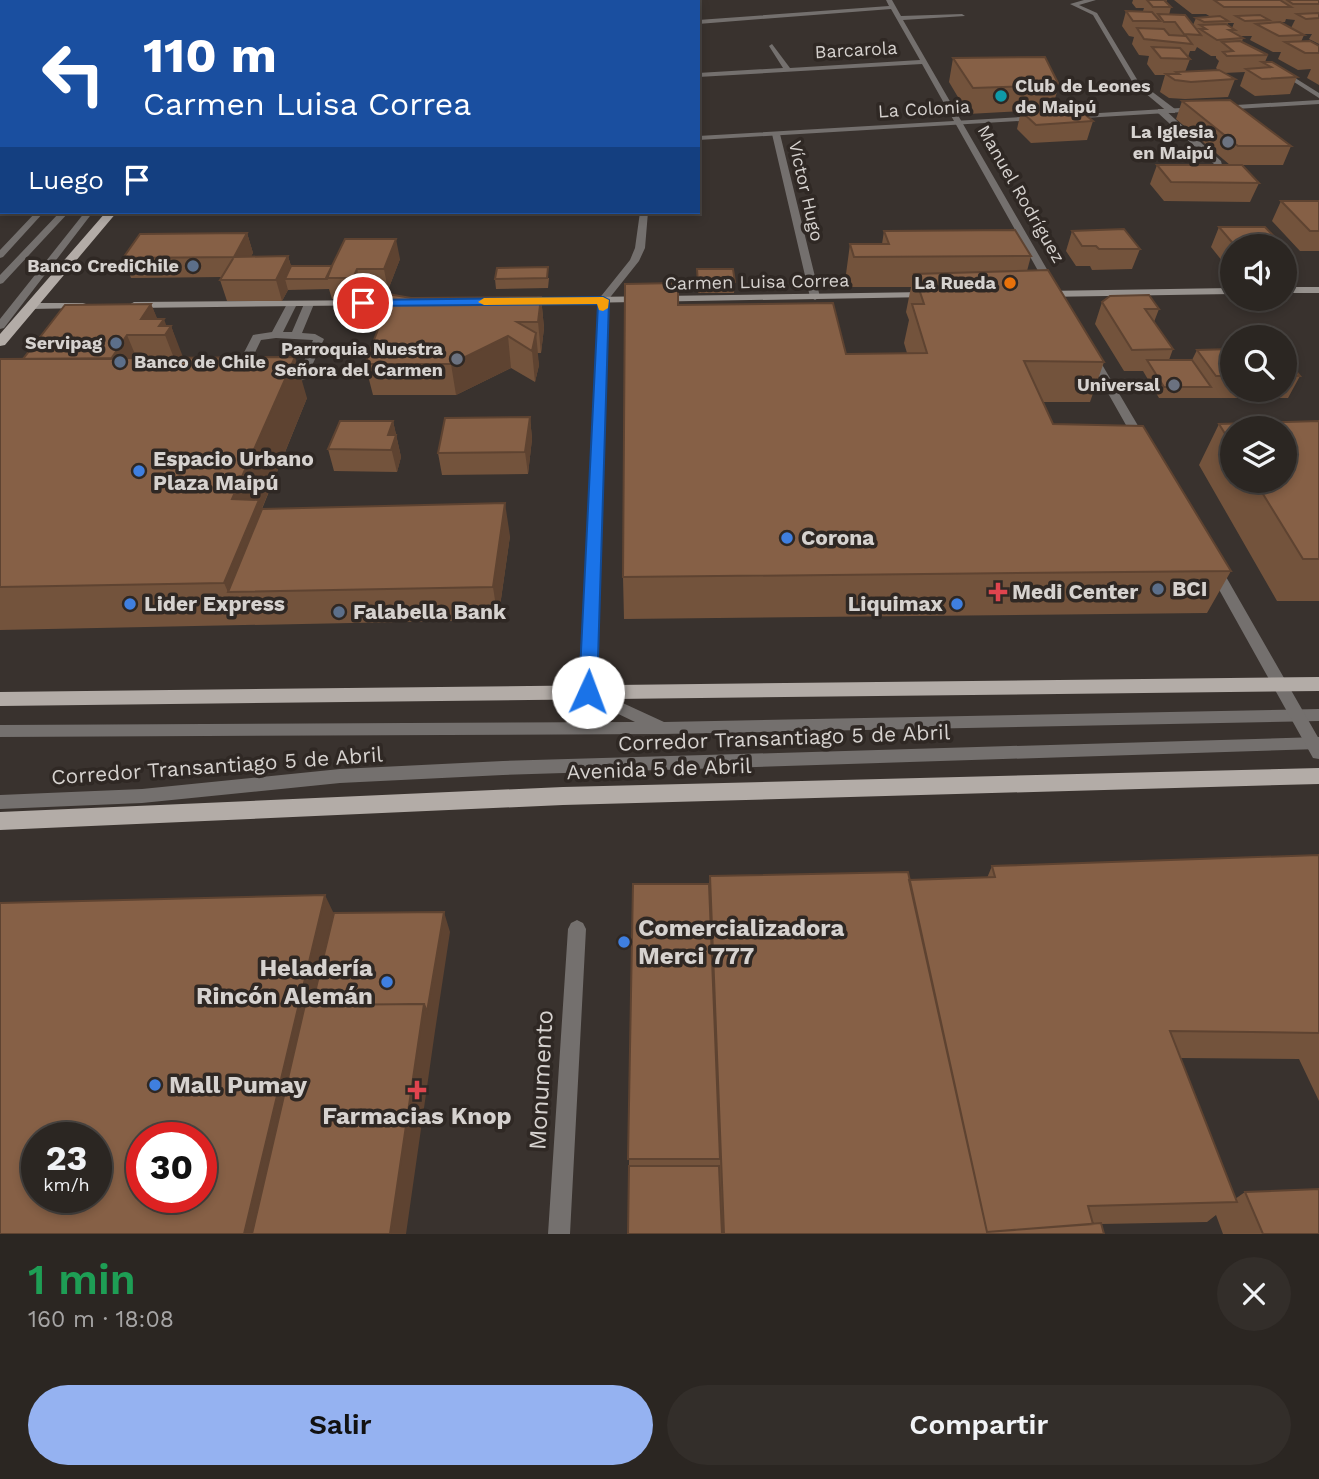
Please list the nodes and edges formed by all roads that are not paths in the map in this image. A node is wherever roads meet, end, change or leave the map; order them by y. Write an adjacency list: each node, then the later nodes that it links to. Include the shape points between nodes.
1 (1093, 0): 14 (street, via 1073,4 1095,14 1135,82)
2 (891, 3): 4 (street, Manuel Rodríguez); 5 (street)
3 (962, 16): 4 (street)
4 (899, 18): 7 (street, Manuel Rodríguez)
5 (700, 22)
6 (772, 46): 9 (street, Barcarola)
7 (925, 62): 9 (street, Barcarola); 17 (street, Manuel Rodríguez)
8 (1276, 69): 11 (street)
9 (788, 70): 10 (street, Barcarola)
10 (700, 75)
11 (1319, 96)
12 (1319, 102): 14 (street)
13 (1161, 111): 14 (street); 15 (street); 20 (street, via 1218,163)
14 (1172, 111)
15 (1056, 117)
16 (1043, 118): 17 (street, La Colonia)
17 (958, 123): 18 (street, La Colonia); 32 (street, Manuel Rodríguez)
18 (776, 134): 19 (street, La Colonia); 34 (street, Víctor Hugo)
19 (700, 138)
20 (1213, 177)
21 (38, 214): 26 (street)
22 (63, 214): 27 (street)
23 (87, 214): 44 (street)
24 (110, 214): 42 (main road)
25 (644, 214): 35 (street, via 634,261)
26 (0, 255)
27 (0, 281)
28 (1297, 290): 29 (main road)
29 (1319, 290)
30 (1220, 291): 32 (main road)
31 (1033, 294): 32 (main road)
32 (1056, 294): 43 (street, Manuel Rodríguez)
33 (941, 295): 34 (main road, Carmen Luisa Correa)
34 (815, 297): 35 (main road, Carmen Luisa Correa)
35 (603, 300): 36 (main road, Carmen Luisa Correa); 53 (street)
36 (512, 301)
37 (404, 302): 38 (main road)
38 (309, 303): 39 (main road); 46 (street)
39 (292, 304): 41 (main road); 45 (street)
40 (99, 305): 42 (main road)
41 (127, 305)
42 (30, 306): 47 (main road)
43 (1065, 310)
44 (0, 326)
45 (276, 335): 46 (street); 46 (street, via 257,337 239,380 302,377 320,339)
46 (296, 335)
47 (0, 342)
48 (1085, 345): 49 (street)
49 (1146, 450)
50 (1207, 555): 51 (street)
51 (1279, 684): 52 (main road); 53 (main road); 56 (street)
52 (1319, 684)
53 (588, 692): 54 (main road); 57 (street, Corredor Transantiago 5 de Abril)
54 (0, 699)
55 (1319, 715): 56 (street, Corredor Transantiago 5 de Abril)
56 (1297, 716): 57 (street, Corredor Transantiago 5 de Abril); 59 (street)
57 (663, 728): 58 (street, Corredor Transantiago 5 de Abril)
58 (0, 731)
59 (1317, 747): 61 (street, Corredor Transantiago 5 de Abril, via 503,768 340,776 142,796)
60 (1319, 776): 62 (main road, Avenida 5 de Abril, via 563,796)
61 (0, 802)
62 (0, 821)
63 (577, 929): 64 (street, Monumento)
64 (558, 1234)

